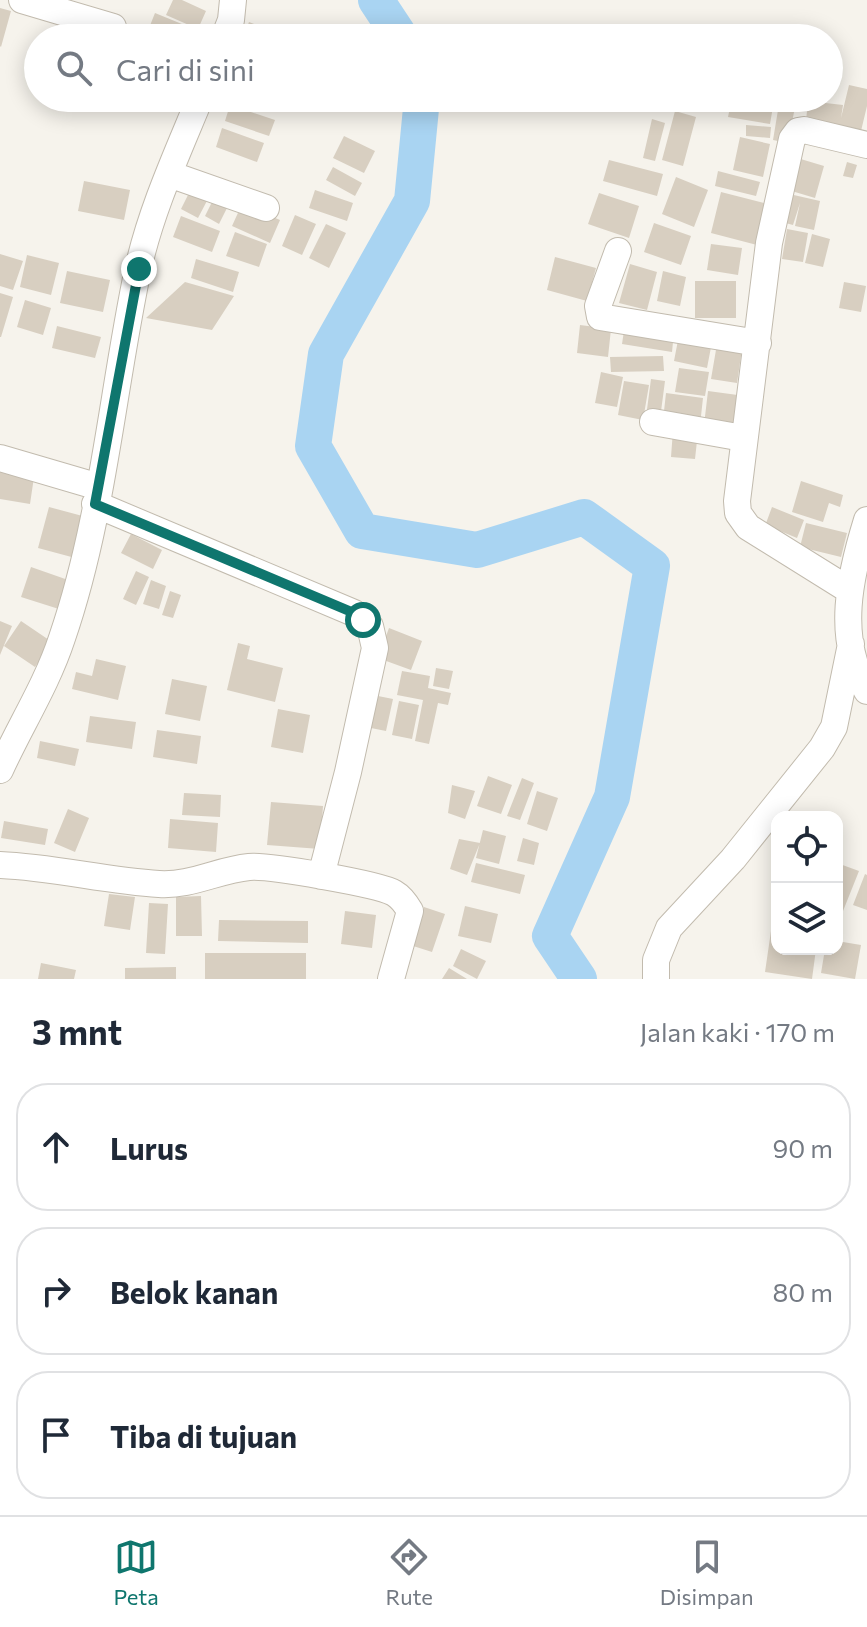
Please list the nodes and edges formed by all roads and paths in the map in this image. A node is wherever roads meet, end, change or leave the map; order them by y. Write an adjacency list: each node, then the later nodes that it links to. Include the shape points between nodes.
1 (22, 0): 3 (street)
2 (233, 0): 4 (street)
3 (103, 24)
4 (229, 24)
5 (194, 112): 7 (street)
6 (867, 145): 10 (street, via 804,130 792,139 769,243)
7 (169, 174): 8 (street); 14 (street, via 139,269)
8 (266, 208)
9 (618, 251): 10 (street, via 598,306 600,317)
10 (758, 343): 12 (street)
11 (653, 422): 12 (street)
12 (743, 438): 16 (street, via 737,501 743,522)
13 (0, 458): 14 (street)
14 (97, 495): 19 (street, via 62,640); 21 (street, via 354,613 370,626 375,648)
15 (867, 520): 16 (street)
16 (849, 590): 17 (street)
17 (851, 644): 18 (street); 23 (street, via 834,727 822,748 733,859 669,928 656,960)
18 (867, 691)
19 (0, 770)
20 (0, 865): 21 (street, via 162,884 253,867)
21 (321, 876): 22 (street, via 393,892 406,903 410,911)
22 (391, 979)
23 (656, 979)

